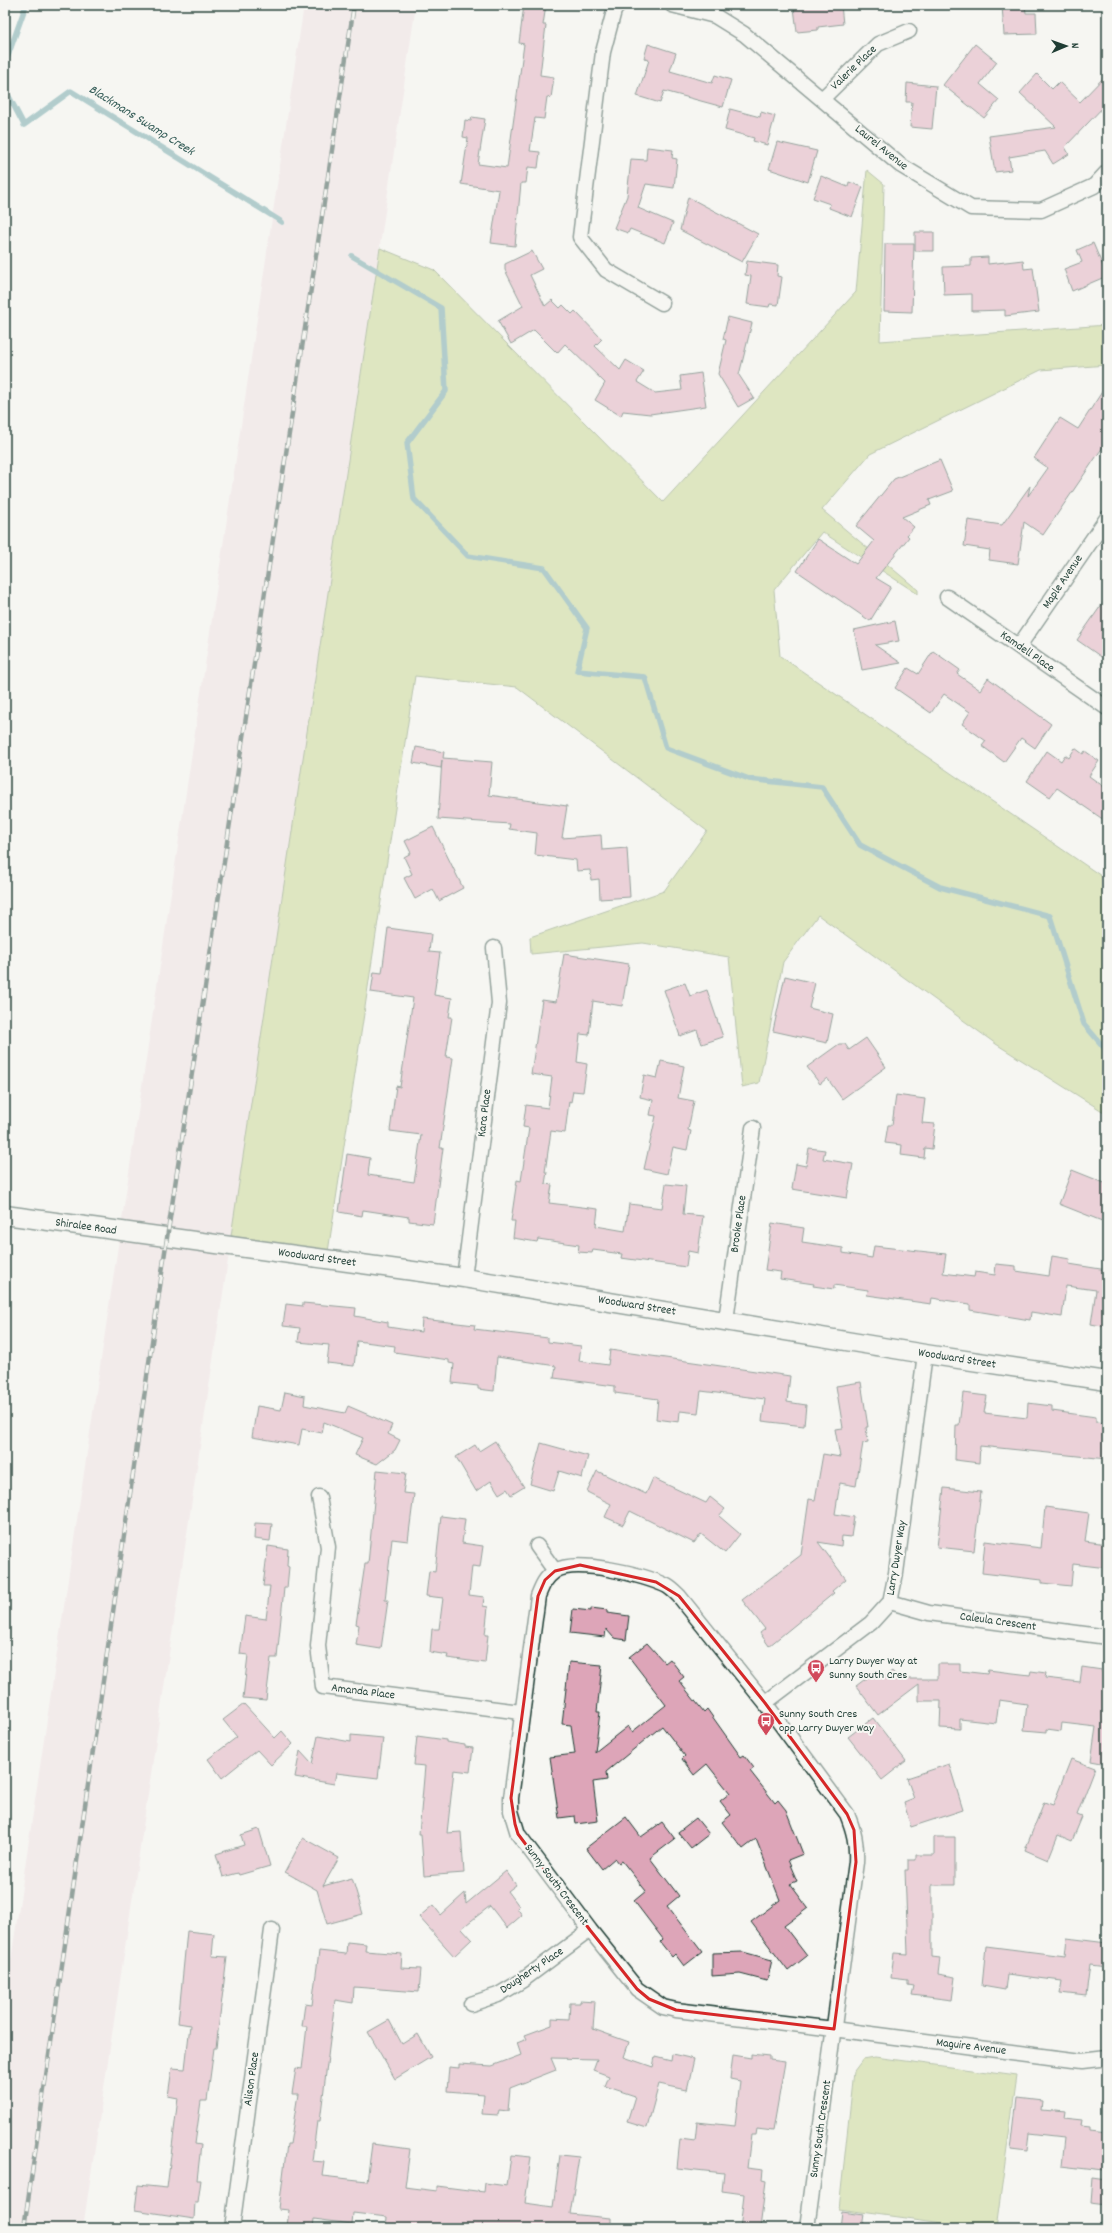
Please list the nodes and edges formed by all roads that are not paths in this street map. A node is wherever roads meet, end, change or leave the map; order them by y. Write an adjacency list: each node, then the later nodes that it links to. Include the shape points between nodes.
1 (618, 5): 6 (street, via 614,11 604,52 580,236 606,270)
2 (672, 5): 4 (street, Laurel Avenue, via 715,16 744,34)
3 (909, 30): 4 (street, Valerie Place, via 878,44)
4 (822, 99): 5 (street, Laurel Avenue, via 900,165 971,208 1041,210 1094,186)
5 (1107, 172)
6 (662, 303)
7 (1107, 518): 9 (street, Maple Avenue)
8 (947, 597): 9 (street, Kamdell Place)
9 (1019, 646): 10 (street, Kamdell Place)
10 (1107, 708)
11 (494, 948): 15 (street, Kara Place, via 499,1003)
12 (753, 1128): 16 (street, Brooke Place)
13 (5, 1215): 14 (street, Shiralee Road)
14 (167, 1238): 15 (street, Woodward Street)
15 (464, 1278): 16 (street, Woodward Street)
16 (726, 1320): 17 (street, Woodward Street)
17 (925, 1354): 18 (street, Woodward Street); 22 (street, Larry Dwyer Way)
18 (1107, 1381)
19 (319, 1497): 25 (street, Amanda Place, via 328,1547 318,1646 324,1687)
20 (537, 1546): 21 (street)
21 (555, 1571): 24 (street, Sunny South Crescent, via 580,1565 603,1568 669,1587); 25 (street, Sunny South Crescent, via 545,1580 538,1596)
22 (890, 1602): 23 (street, Caleula Crescent, via 929,1613); 24 (street, Larry Dwyer Way, via 871,1622)
23 (1107, 1637)
24 (765, 1703): 29 (street, Sunny South Crescent, via 846,1814 857,1844)
25 (522, 1712): 27 (street, Sunny South Crescent, via 511,1798 511,1811 518,1834)
26 (272, 1930): 31 (street, Alison Place)
27 (590, 1930): 28 (street, Dougherty Place, via 523,1980 498,1995); 29 (street, Sunny South Crescent, via 637,1989 663,2007)
28 (471, 2004)
29 (834, 2029): 30 (street, Maguire Avenue, via 1081,2060); 32 (street, Sunny South Crescent)
30 (1107, 2058)
31 (232, 2228)
32 (807, 2228)

